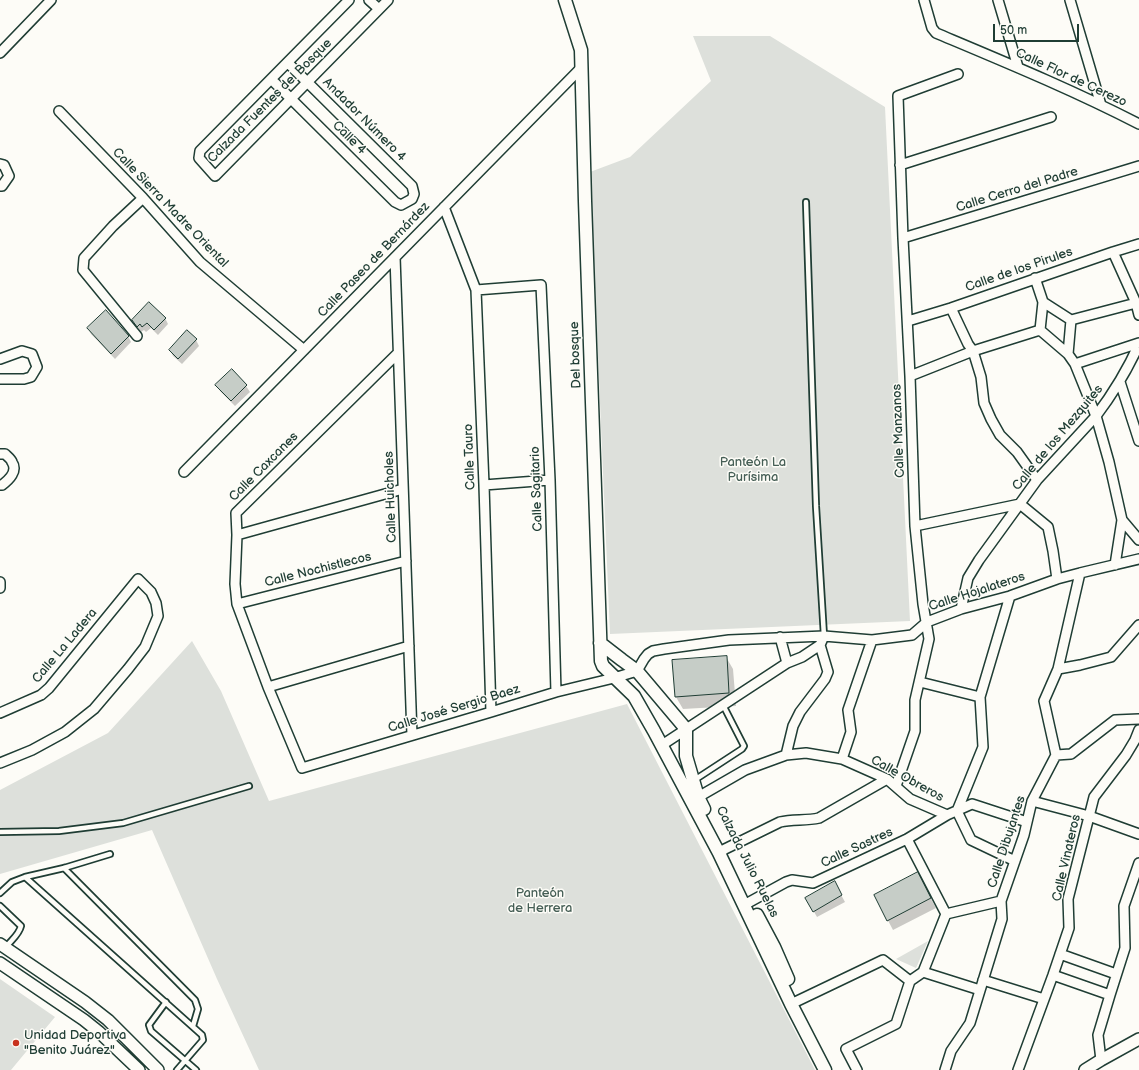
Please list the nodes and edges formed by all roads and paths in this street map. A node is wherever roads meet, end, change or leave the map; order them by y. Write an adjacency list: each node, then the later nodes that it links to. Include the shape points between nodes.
1 (51, 0): 10 (street)
2 (350, 0): 11 (street, Calzada Fuentes del Bosque)
3 (369, 0): 9 (street)
4 (388, 0): 9 (street, Calzada Fuentes del Bosque)
5 (565, 0): 12 (main road, Del bosque, via 581,50)
6 (924, 0): 13 (street, Calle Flor de Cerezo, via 932,28 936,33)
7 (998, 0): 13 (street)
8 (1070, 0): 18 (street)
9 (379, 9): 16 (street, Calzada Fuentes del Bosque)
10 (0, 54)
11 (288, 62): 15 (street, Calzada Fuentes del Bosque); 16 (street, Andador Número 4)
12 (582, 67): 29 (street, Calle Paseo de Bernárdez); 83 (main road, Del bosque)
13 (1018, 67): 18 (street, Calle Flor de Cerezo)
14 (958, 74): 23 (street, Calle Manzanos, via 898,96)
15 (271, 80): 17 (street, Calle 4); 17 (street, Calzada Fuentes del Bosque, via 200,151 199,158 215,176)
16 (307, 82): 17 (street, Calzada Fuentes del Bosque); 27 (street, Andador Número 4, via 412,186)
17 (291, 99): 27 (street, Calle 4, via 395,202 401,205)
18 (1101, 105): 21 (street, Calle Flor de Cerezo)
19 (59, 111): 26 (street, Calle Sierra Madre Oriental)
20 (1051, 117): 23 (street)
21 (1139, 124)
22 (0, 164): 25 (street, via 4,164 9,176)
23 (900, 165): 30 (street, Calle Manzanos)
24 (1139, 166): 30 (street, Calle Cerro del Padre)
25 (0, 186)
26 (143, 198): 43 (street, via 84,258 83,270); 45 (street, Calle Sierra Madre Oriental, via 200,262)
27 (412, 200)
28 (806, 202): 81 (lane)
29 (444, 207): 33 (street, Calle Paseo de Bernárdez); 35 (street, Calle Tauro)
30 (903, 238): 41 (street, Calle Manzanos)
31 (1139, 244): 32 (street, Calle de los Pirules)
32 (1113, 252): 34 (street, Calle de los Pirules); 37 (street)
33 (395, 257): 45 (street, Calle Paseo de Bernárdez); 47 (street, Calle Huicholes)
34 (1035, 278): 36 (street); 38 (street, Calle de los Pirules)
35 (476, 290): 58 (street, Calle Sagitario, via 541,285); 61 (street, Calle Tauro)
36 (1043, 302): 40 (street); 42 (street)
37 (1136, 303): 39 (street); 40 (street)
38 (951, 308): 41 (street, Calle de los Pirules); 46 (street)
39 (1139, 315)
40 (1071, 320): 48 (street)
41 (908, 321): 51 (street, Calle Manzanos)
42 (1040, 330): 46 (street); 48 (street)
43 (137, 336)
44 (1139, 344): 50 (street); 53 (street, Calle de los Mezquites)
45 (304, 350): 57 (street, Calle Paseo de Bernárdez)
46 (973, 351): 51 (street); 59 (street, via 981,377 984,403 991,419 1000,435 1017,452)
47 (398, 353): 62 (street, Calle Huicholes); 66 (street, Calle Caxcanes, via 236,513)
48 (1068, 354): 50 (street)
49 (0, 359): 52 (street, via 22,351 32,354 37,367 31,377 24,380)
50 (1075, 364): 54 (street)
51 (910, 376): 65 (street, Calle Manzanos)
52 (0, 379)
53 (1120, 382): 54 (street, Calle de los Mezquites); 55 (street)
54 (1096, 416): 59 (street, Calle de los Mezquites); 64 (street)
55 (1139, 441)
56 (0, 454): 60 (street, via 5,454 14,468 10,478)
57 (184, 472)
58 (550, 480): 61 (street); 91 (street, Calle Sagitario)
59 (1037, 480): 63 (street, Calle de los Mezquites)
60 (0, 484)
61 (484, 485): 94 (street, Calle Tauro)
62 (403, 489): 66 (street); 69 (street, Calle Huicholes)
63 (1020, 504): 65 (street); 72 (street, via 1048,527); 77 (street, Calle de los Mezquites, via 968,578)
64 (1122, 520): 67 (street); 70 (street)
65 (915, 526): 78 (street, Calle Manzanos)
66 (237, 535): 76 (street, Calle Caxcanes)
67 (1139, 540)
68 (1139, 559): 70 (street, Calle Hojalateros)
69 (406, 561): 76 (street, Calle Nochistlecos); 84 (street, Calle Huicholes)
70 (1115, 565): 71 (street, Calle Hojalateros)
71 (1080, 573): 72 (street, Calle Hojalateros); 86 (street)
72 (1056, 579): 75 (street, Calle Hojalateros)
73 (0, 582): 74 (street)
74 (0, 588)
75 (1010, 596): 77 (street, Calle Hojalateros); 92 (street)
76 (237, 604): 90 (street, Calle Caxcanes)
77 (961, 609): 78 (street, Calle Hojalateros)
78 (927, 622): 82 (street, Calle Hojalateros, via 912,635); 89 (street, Calle Manzanos, via 929,639)
79 (1139, 625): 86 (street, via 1111,657)
80 (780, 637): 81 (street, Calle Hojalateros); 85 (street); 87 (street, Calle Hojalateros, via 664,648 648,654)
81 (822, 640): 82 (street, Calle Hojalateros); 85 (street, via 802,657); 101 (street, via 828,672 792,726)
82 (872, 640): 103 (street, via 848,710 851,732)
83 (600, 643): 87 (main road); 88 (main road, Del bosque, via 601,661)
84 (409, 646): 90 (street); 99 (street, Calle Huicholes)
85 (787, 663): 93 (street)
86 (1058, 669): 102 (street, via 1044,701)
87 (637, 671): 88 (street); 97 (main road)
88 (614, 678): 91 (street, Calle José Sergio Baez); 100 (main road, Calzada Julio Ruelas, via 634,696)
89 (920, 682): 92 (street); 109 (street, Calle Manzanos, via 915,700 915,731)
90 (268, 687): 105 (street, Calle Caxcanes)
91 (556, 692): 94 (street, Calle José Sergio Baez)
92 (980, 697): 112 (street, via 983,747)
93 (723, 705): 97 (street); 107 (lane, via 744,746 742,750)
94 (491, 712): 99 (street, Calle José Sergio Baez)
95 (0, 713): 104 (street, Calle La Ladera, via 41,695 49,688 138,580 151,592 158,616 145,646 94,709 65,732 32,750)
96 (1139, 719): 102 (street, via 1115,720 1071,754)
97 (686, 729): 100 (street); 107 (main road, Calzada Julio Ruelas)
98 (1139, 730): 114 (street, Calle Vinateros, via 1126,755 1094,797)
99 (412, 735): 105 (street, Calle José Sergio Baez)
100 (662, 745): 107 (main road, Calzada Julio Ruelas)
101 (786, 754): 103 (street, Calle Obreros, via 806,753); 110 (street, Calle Obreros, via 745,770)
102 (1056, 755): 111 (street, Calle Dibujantes)
103 (842, 759): 106 (street, Calle Obreros)
104 (0, 762)
105 (302, 768)
106 (887, 779): 109 (street, Calle Obreros); 119 (street, via 819,818 780,822)
107 (688, 783): 110 (main road, Calzada Julio Ruelas)
108 (249, 786): 116 (lane, via 123,823 59,831)
109 (896, 786): 113 (street, Calle Obreros, via 910,799)
110 (695, 799): 119 (main road, Calzada Julio Ruelas)
111 (1032, 800): 114 (street); 115 (street, Calle Dibujantes)
112 (957, 811): 113 (street, Calle Sastres); 115 (street, Calle Sastres, via 972,804); 121 (street, via 971,840)
113 (947, 815): 118 (street, Calle Sastres)
114 (1090, 816): 117 (street); 131 (street, Calle Vinateros, via 1068,899 1069,928)
115 (1027, 822): 121 (street, Calle Dibujantes)
116 (0, 832)
117 (1139, 834)
118 (907, 839): 127 (street, Calle Sastres, via 812,883 792,880); 129 (street)
119 (722, 851): 127 (main road, Calzada Julio Ruelas)
120 (110, 854): 123 (lane)
121 (1015, 861): 126 (street, Calle Dibujantes)
122 (1139, 863): 134 (street, via 1124,906 1125,948)
123 (64, 868): 124 (lane); 145 (lane, via 195,1000 198,1009)
124 (25, 876): 125 (lane, via 12,882); 143 (lane)
125 (0, 893)
126 (1001, 901): 129 (street); 137 (street, Calle Dibujantes, via 1002,919)
127 (747, 903): 144 (main road, Calzada Julio Ruelas)
128 (0, 906): 130 (lane, via 22,926 20,932)
129 (946, 914): 133 (street)
130 (3, 946): 135 (street)
131 (1060, 954): 134 (street); 136 (street, Calle Vinateros)
132 (0, 963): 139 (street)
133 (923, 972): 138 (street); 140 (street)
134 (1116, 974): 141 (street)
135 (45, 975): 139 (street); 150 (street, via 108,1020)
136 (1053, 975): 141 (street); 142 (street, Calle Vinateros)
137 (983, 980): 140 (street, Calle Dibujantes); 142 (street)
138 (910, 981): 144 (street, via 883,960); 155 (street, via 896,1024 846,1049)
139 (37, 987): 149 (street, via 99,1032)
140 (980, 990): 156 (street, Calle Dibujantes, via 970,1023 951,1050)
141 (1110, 995): 147 (street, via 1098,1035)
142 (1044, 999): 157 (street, Calle Vinateros)
143 (166, 1002): 145 (lane); 148 (lane, via 149,1025 151,1031)
144 (794, 1003): 153 (main road, Calzada Julio Ruelas); 154 (main road, Calzada Julio Ruelas)
145 (192, 1026): 148 (lane, via 204,1040)
146 (1139, 1039): 147 (street)
147 (1101, 1060): 158 (street)
148 (185, 1061): 151 (lane); 152 (lane)
149 (139, 1070)
150 (158, 1070)
151 (177, 1070)
152 (196, 1070)
153 (825, 1070)
154 (833, 1070)
155 (857, 1070)
156 (945, 1070)
157 (1018, 1070)
158 (1085, 1070)

